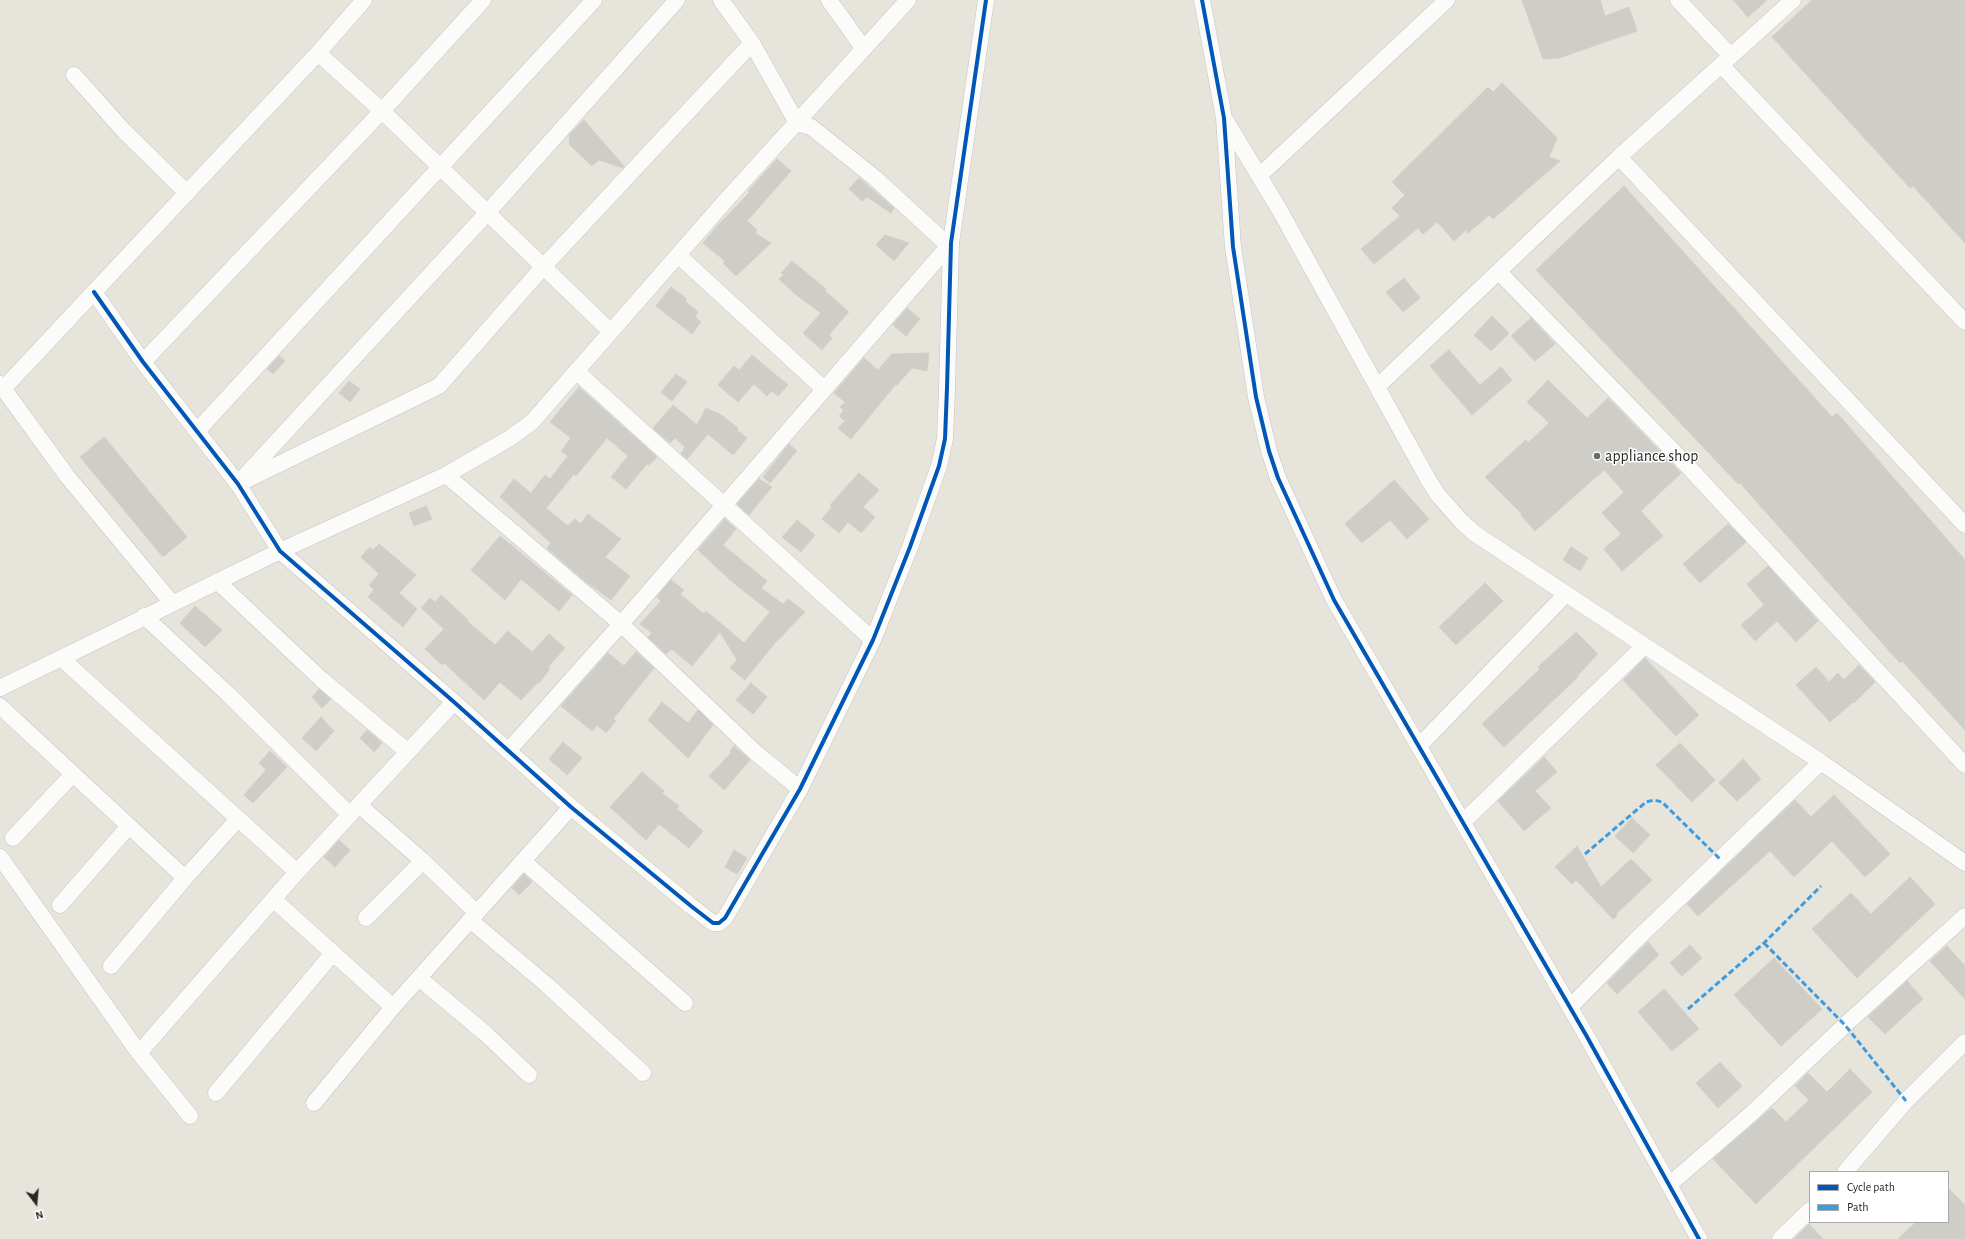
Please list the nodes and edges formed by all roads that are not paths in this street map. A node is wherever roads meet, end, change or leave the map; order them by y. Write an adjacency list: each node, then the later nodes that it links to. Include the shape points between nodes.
1 (364, 0): 15 (street)
2 (483, 0): 18 (street)
3 (594, 0): 22 (street)
4 (676, 0): 25 (street)
5 (721, 0): 13 (street)
6 (829, 0): 14 (street)
7 (908, 0): 14 (street)
8 (986, 0): 26 (street)
9 (1202, 0): 19 (street)
10 (1447, 0): 23 (street)
11 (1678, 0): 16 (street)
12 (1793, 0): 16 (street)
13 (752, 43): 20 (street); 28 (street)
14 (864, 49): 20 (street)
15 (318, 53): 18 (street); 24 (street)
16 (1726, 61): 21 (street); 31 (street)
17 (74, 75): 24 (street, via 124,131)
18 (382, 111): 22 (street); 33 (street)
19 (1224, 118): 23 (street); 55 (street, via 1233,247 1256,397 1269,451 1291,508 1334,600)
20 (797, 123): 26 (street, via 811,127 876,178); 27 (street)
21 (1619, 157): 29 (street); 42 (street)
22 (440, 168): 25 (street); 38 (street)
23 (1259, 176): 35 (street)
24 (186, 192): 30 (street)
25 (487, 213): 28 (street); 40 (street)
26 (950, 245): 37 (street); 49 (street, via 951,296 945,439 932,488)
27 (678, 255): 32 (street); 37 (street)
28 (544, 267): 32 (street); 40 (street, via 439,386)
29 (1499, 272): 35 (street); 59 (street, via 1682,460)
30 (94, 292): 33 (street); 36 (street)
31 (1965, 322)
32 (611, 332): 34 (street)
33 (143, 362): 38 (street)
34 (576, 372): 39 (street, via 532,422 510,438); 41 (street)
35 (1378, 386): 45 (street, via 1429,481 1462,522 1474,533)
36 (2, 387): 46 (street, via 68,476)
37 (824, 389): 41 (street)
38 (198, 430): 40 (street)
39 (446, 475): 43 (street); 48 (street)
40 (238, 484): 43 (street)
41 (724, 504): 48 (street); 49 (street)
42 (1965, 525)
43 (280, 551): 44 (street); 53 (street)
44 (216, 581): 46 (street); 57 (street, via 321,679)
45 (1566, 594): 50 (street); 55 (street)
46 (172, 603): 47 (street)
47 (144, 616): 51 (street); 63 (street)
48 (621, 624): 56 (street); 61 (street, via 756,753)
49 (873, 640): 61 (street)
50 (1644, 646): 58 (street); 65 (street)
51 (61, 658): 52 (street); 64 (street)
52 (0, 688)
53 (454, 702): 56 (street); 57 (street)
54 (0, 706): 60 (street)
55 (1419, 746): 65 (street)
56 (508, 751): 62 (street)
57 (408, 752): 63 (street)
58 (1822, 762): 71 (street); 84 (street, via 1635,941)
59 (1965, 765)
60 (73, 774): 66 (street); 67 (street)
61 (800, 790): 62 (street, via 725,918 716,924 690,906)
62 (571, 807): 70 (street)
63 (354, 810): 69 (street); 72 (street)
64 (238, 819): 72 (street); 73 (street)
65 (1463, 822): 84 (street)
66 (128, 826): 73 (street); 75 (street)
67 (13, 838)
68 (0, 857): 86 (street)
69 (423, 861): 76 (street); 78 (street)
70 (523, 861): 76 (street); 82 (street)
71 (1965, 863)
72 (297, 872): 74 (street)
73 (185, 878): 80 (street)
74 (273, 899): 79 (street); 86 (street)
75 (60, 905)
76 (474, 916): 81 (street); 87 (street)
77 (1965, 916): 93 (street, via 1752,1113)
78 (366, 918)
79 (333, 953): 83 (street); 89 (street)
80 (111, 966)
81 (419, 978): 83 (street); 88 (street, via 486,1034)
82 (685, 1003)
83 (393, 1007): 90 (street)
84 (1570, 1007): 93 (street)
85 (1965, 1042): 92 (street, via 1906,1101)
86 (139, 1053): 91 (street)
87 (643, 1073)
88 (529, 1075)
89 (216, 1093)
90 (314, 1103)
91 (190, 1116)
92 (1846, 1171)
93 (1670, 1184): 95 (street)
94 (1809, 1211): 96 (street)
95 (1699, 1239)
96 (1780, 1239)

